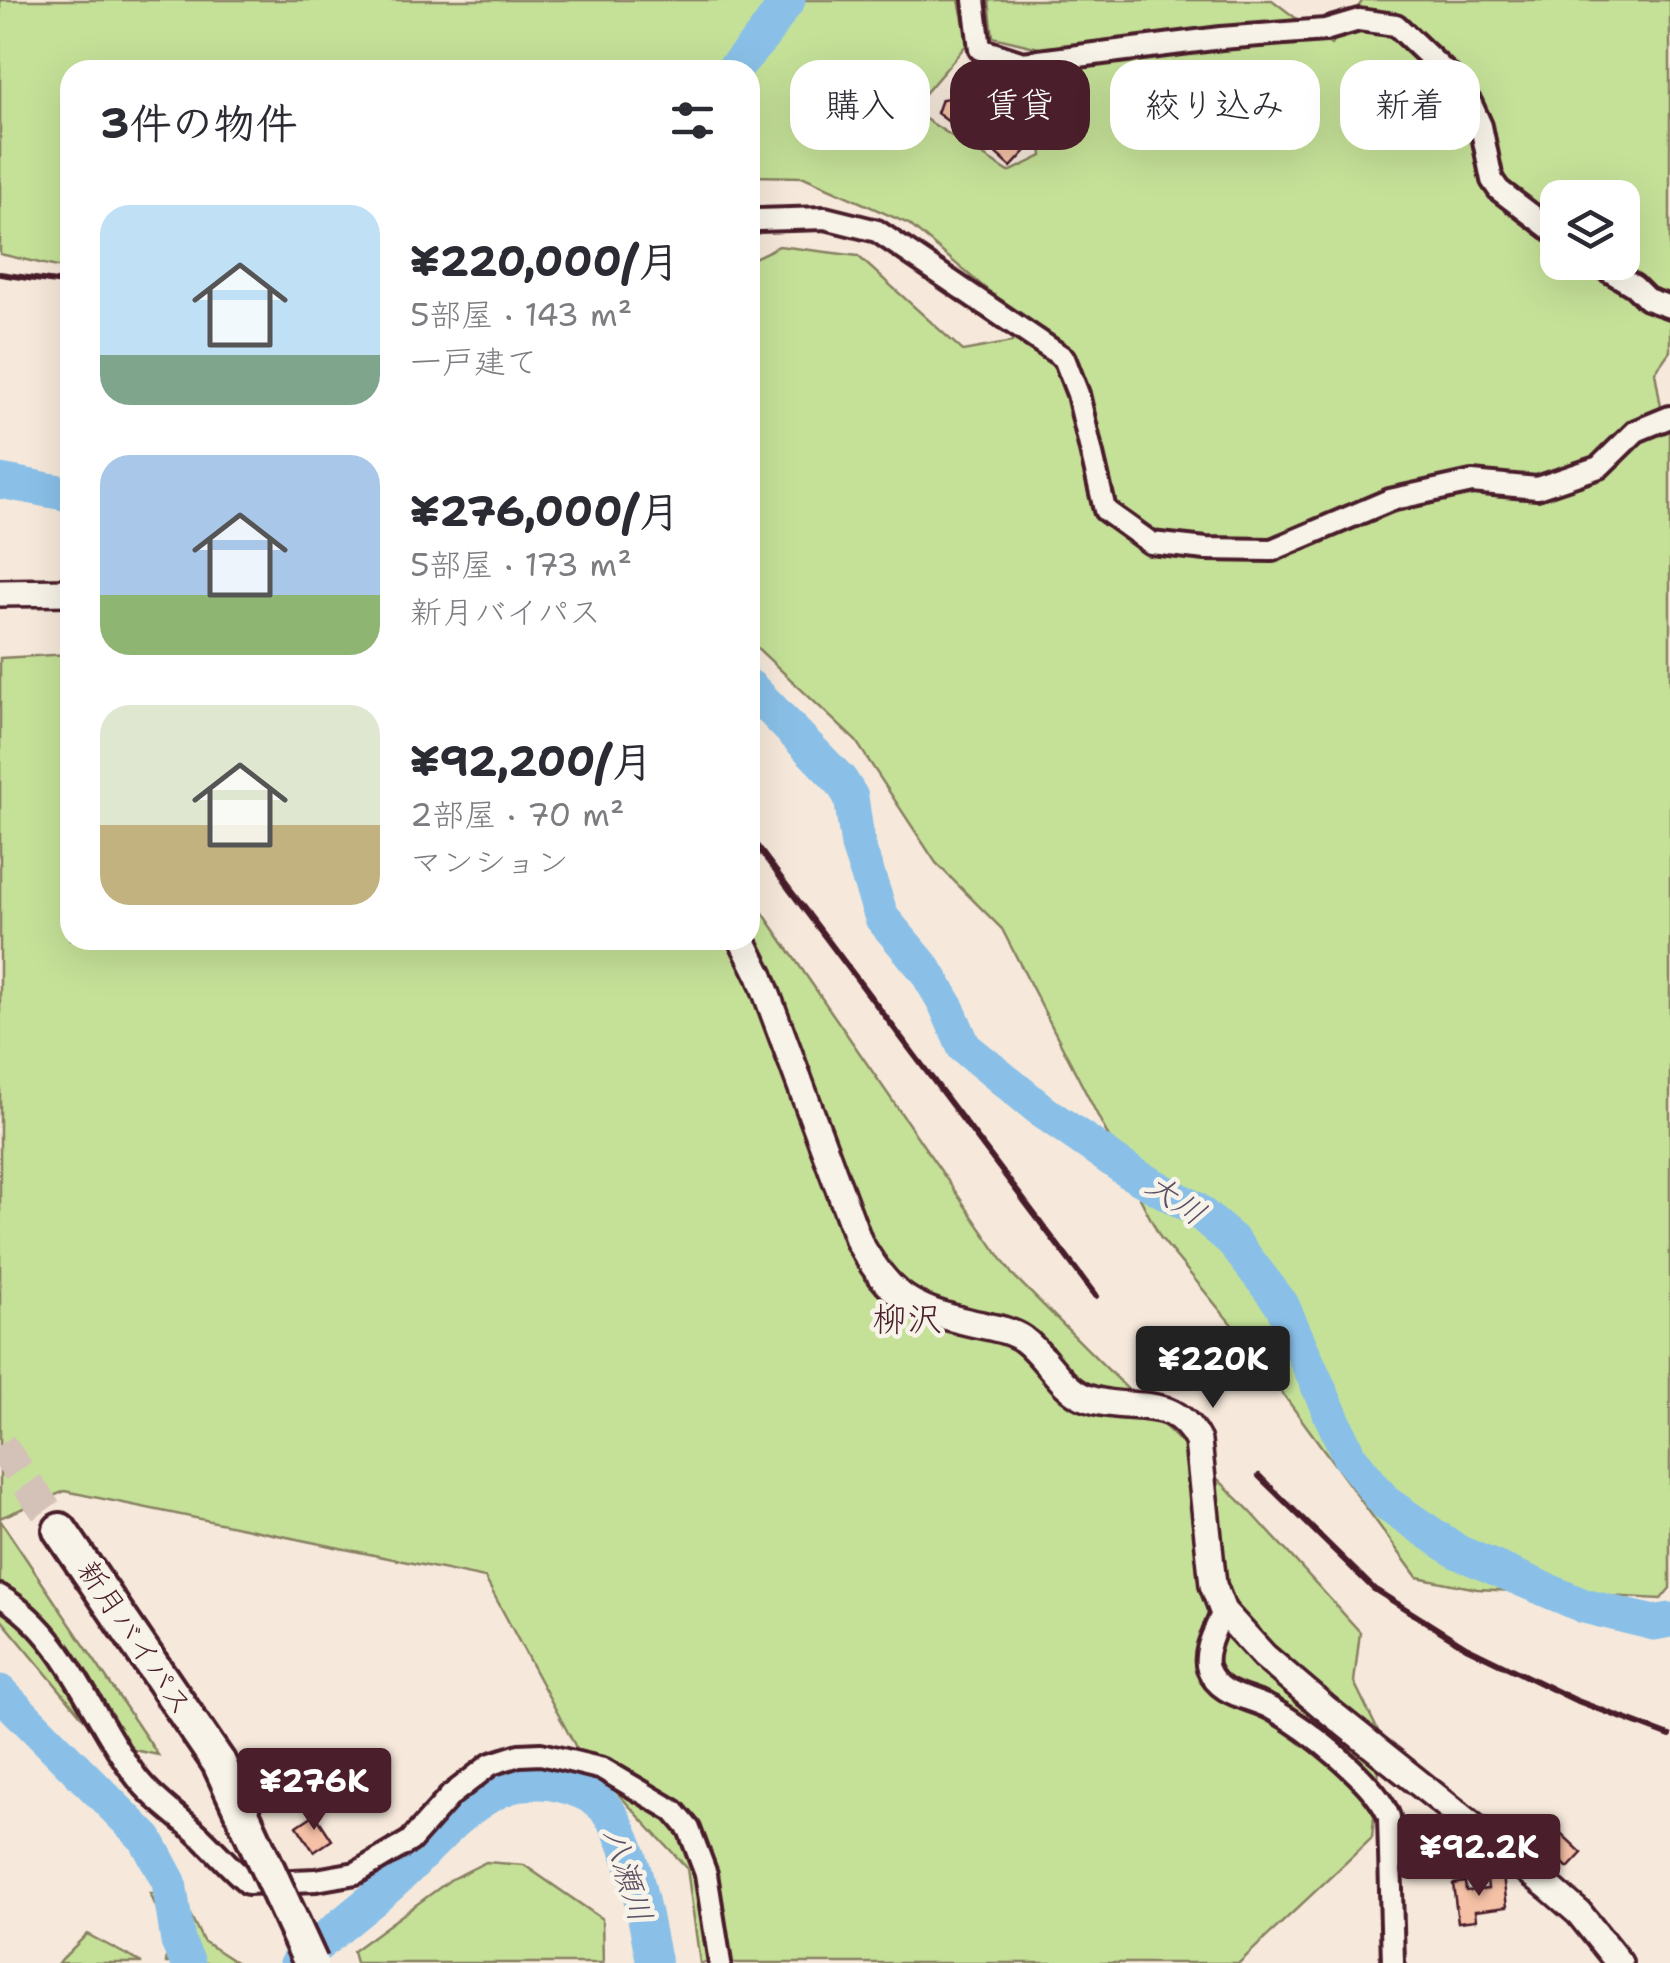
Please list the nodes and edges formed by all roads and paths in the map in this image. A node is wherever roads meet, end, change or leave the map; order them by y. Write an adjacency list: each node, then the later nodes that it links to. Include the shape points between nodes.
1 (974, 0): 3 (street, via 980,50 1023,63 1325,30 1359,20 1396,25 1471,104 1499,190)
2 (760, 220): 6 (street, via 825,218 877,231 1064,358 1104,510 1151,543 1272,550 1390,500 1472,482 1537,488 1598,467 1636,431)
3 (1540, 221)
4 (1624, 280): 5 (street, via 1646,299)
5 (1670, 307)
6 (1670, 417)
7 (60, 592): 8 (street)
8 (0, 594)
9 (747, 950): 12 (street, via 876,1272 928,1313 1024,1340 1078,1394 1106,1405 1162,1408 1188,1422 1198,1441 1213,1585)
10 (60, 1530): 13 (highway, 新月バイパス, bridge, via 219,1763)
11 (0, 1596): 14 (street, via 58,1650 138,1779 248,1883 356,1872 410,1841 451,1795 491,1764 541,1754 603,1769 674,1811 702,1863)
12 (1223, 1610): 15 (street, via 1208,1648 1208,1668 1220,1686 1304,1728 1382,1799 1389,1817); 16 (street, via 1325,1708 1550,1887)
13 (312, 1963)
14 (720, 1963)
15 (1393, 1963)
16 (1619, 1963)

